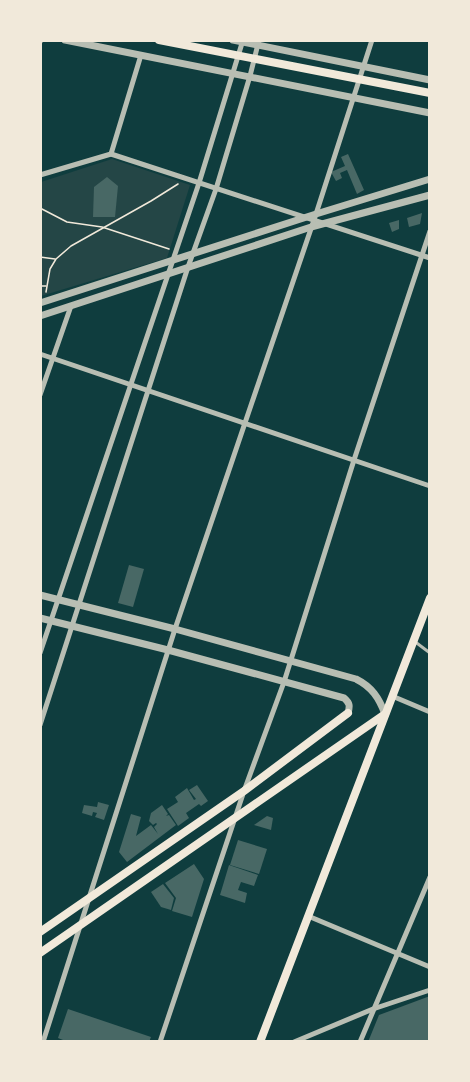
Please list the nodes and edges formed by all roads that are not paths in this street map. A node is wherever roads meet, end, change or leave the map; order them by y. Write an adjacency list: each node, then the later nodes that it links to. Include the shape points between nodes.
1 (65, 40): 6 (street)
2 (159, 40): 9 (main road)
3 (233, 40): 5 (street)
4 (372, 40): 11 (street)
5 (243, 41): 7 (street); 9 (street)
6 (89, 43): 8 (street)
7 (258, 43): 10 (street); 11 (street)
8 (141, 55): 12 (street); 19 (street)
9 (238, 56): 10 (main road); 12 (street)
10 (255, 60): 13 (street); 14 (main road)
11 (362, 68): 14 (street); 15 (street)
12 (233, 73): 13 (street); 22 (street)
13 (250, 76): 17 (street); 23 (street)
14 (359, 80): 16 (main road); 17 (street)
15 (429, 80)
16 (429, 93)
17 (355, 98): 18 (street); 26 (street)
18 (429, 113)
19 (111, 154): 20 (street); 22 (street)
20 (40, 175)
21 (429, 179): 26 (street)
22 (199, 183): 23 (street); 32 (street)
23 (216, 189): 25 (street); 29 (street)
24 (429, 195): 27 (street)
25 (306, 217): 26 (street); 29 (street)
26 (314, 220): 27 (street); 33 (street); 43 (street)
27 (325, 223): 30 (street)
28 (429, 231): 30 (street)
29 (193, 254): 32 (street); 33 (street)
30 (422, 256): 31 (street); 44 (street)
31 (429, 258)
32 (172, 260): 34 (street); 35 (street)
33 (188, 267): 34 (street); 41 (street)
34 (168, 274): 36 (street); 40 (street)
35 (43, 302)
36 (70, 306): 37 (street); 39 (street)
37 (40, 316)
38 (40, 354): 39 (street)
39 (53, 358): 40 (street); 42 (street)
40 (130, 385): 41 (street); 48 (street)
41 (148, 391): 43 (street); 49 (street)
42 (40, 395)
43 (245, 424): 44 (street); 53 (street)
44 (354, 460): 45 (street); 58 (street)
45 (429, 486)
46 (40, 595): 48 (street)
47 (429, 598): 54 (main road)
48 (58, 599): 49 (street); 51 (street)
49 (80, 605): 52 (street); 53 (street)
50 (40, 618): 51 (street)
51 (51, 621): 52 (street); 56 (street)
52 (72, 627): 55 (street); 64 (street)
53 (175, 628): 55 (street); 58 (street)
54 (413, 640): 57 (lane); 60 (main road)
55 (168, 650): 59 (street); 68 (street)
56 (40, 653)
57 (429, 653)
58 (289, 661): 59 (street); 63 (street, via 364,683 377,696)
59 (284, 682): 62 (street, via 344,698 349,702); 65 (street)
60 (392, 696): 61 (street); 63 (main road)
61 (429, 712)
62 (348, 713): 65 (main road)
63 (385, 714): 66 (main road); 69 (main road)
64 (40, 725)
65 (244, 791): 66 (street); 68 (main road)
66 (234, 819): 70 (main road); 78 (street)
67 (429, 877): 73 (street)
68 (91, 897): 70 (street); 71 (main road)
69 (308, 916): 73 (street); 79 (main road)
70 (82, 925): 72 (main road); 77 (street)
71 (40, 932)
72 (40, 952)
73 (397, 954): 74 (street); 76 (street)
74 (429, 968)
75 (429, 990): 76 (street)
76 (374, 1009): 80 (street); 81 (street)
77 (43, 1041)
78 (160, 1041)
79 (260, 1041)
80 (294, 1041)
81 (360, 1041)

